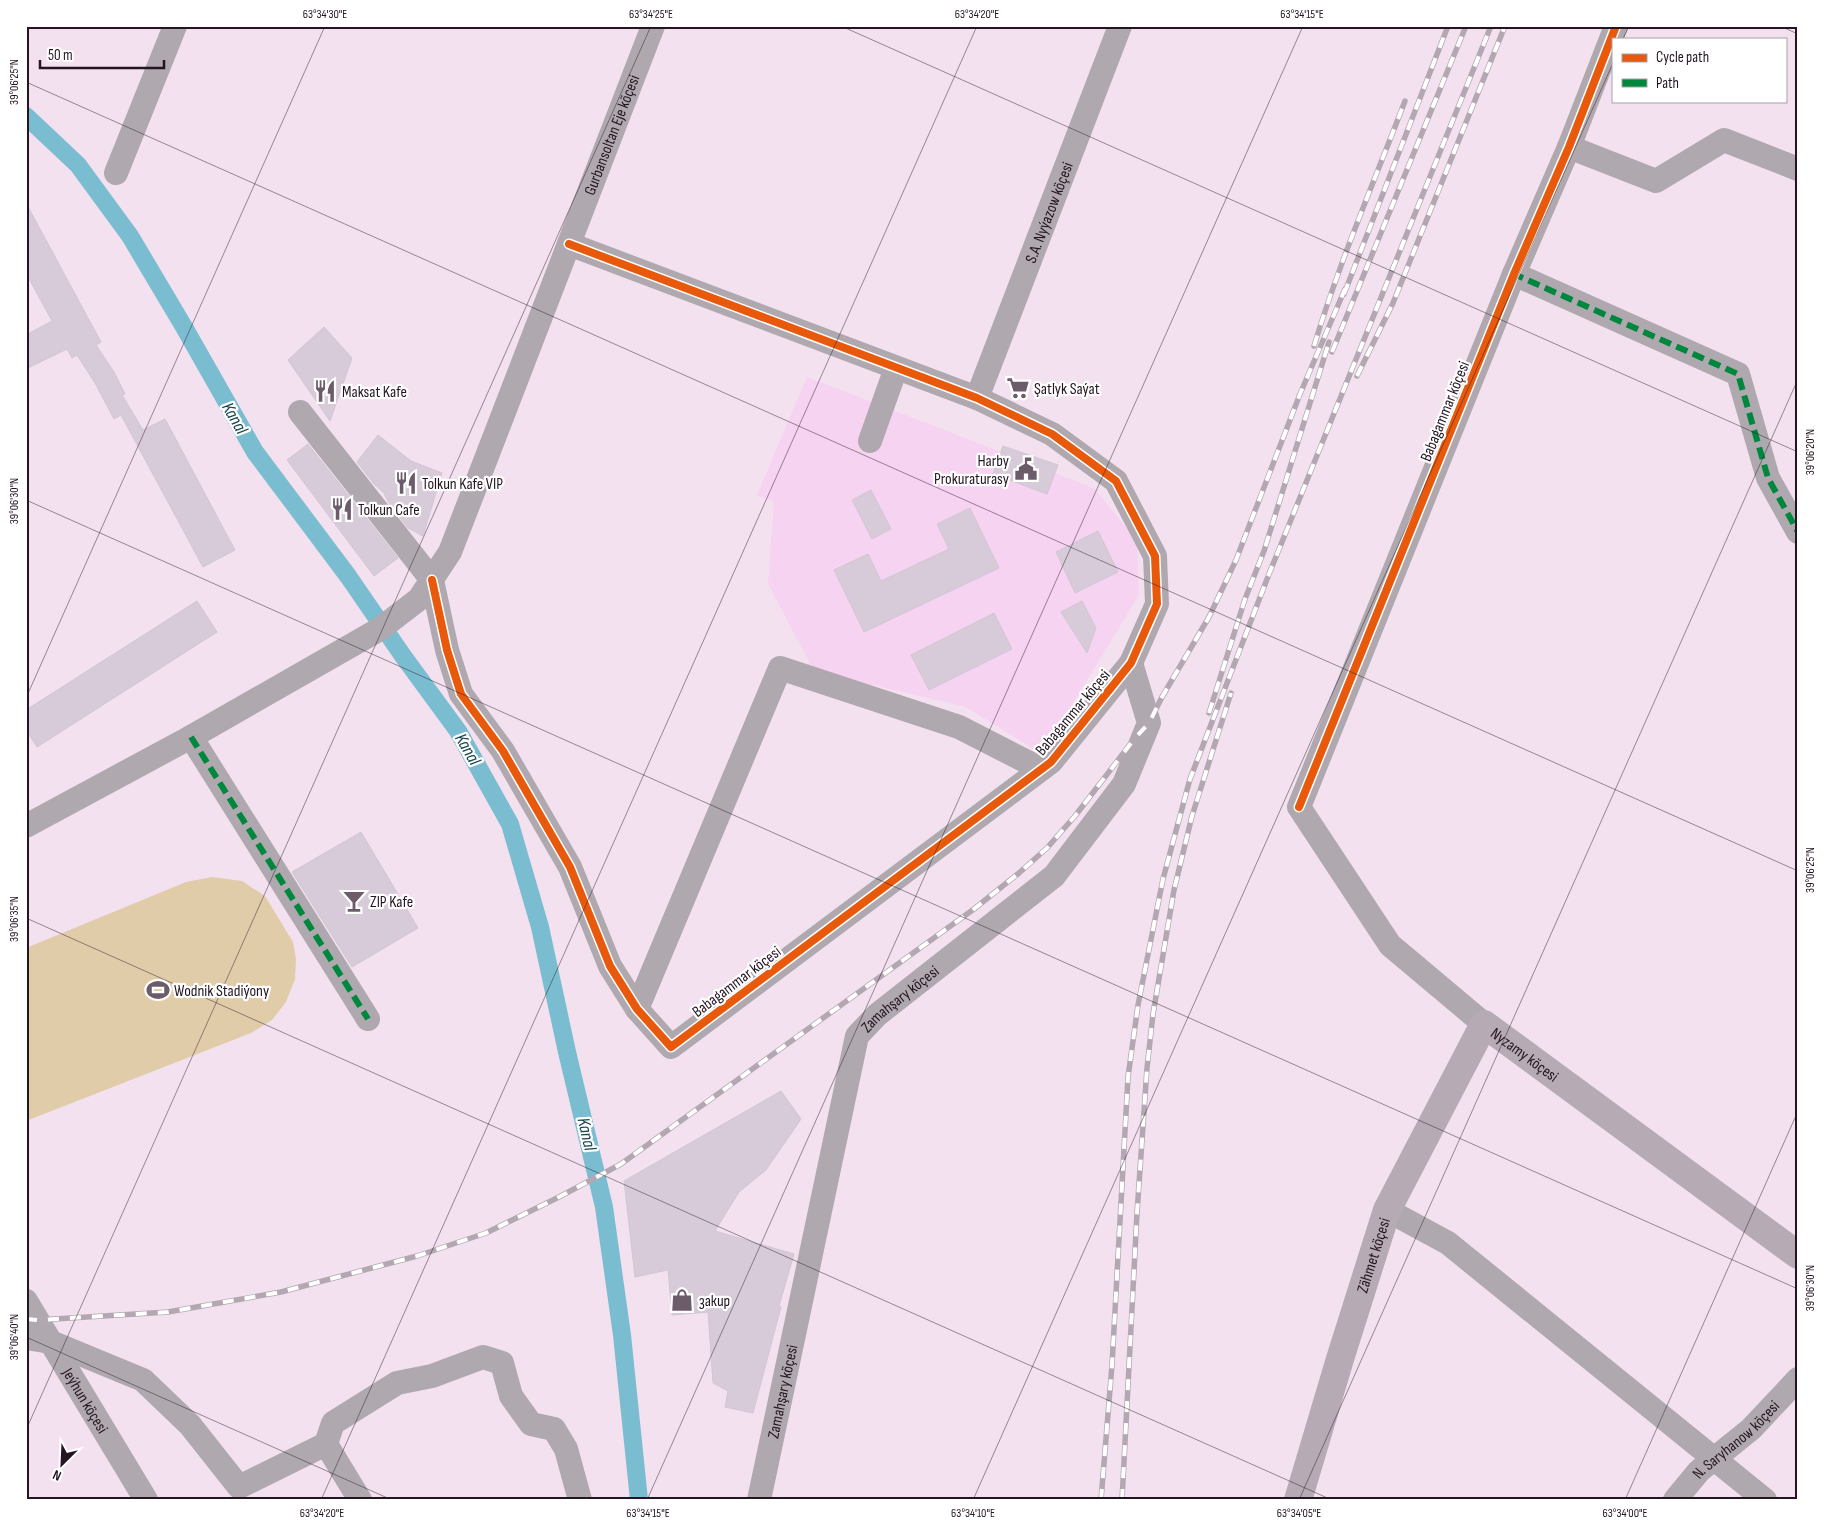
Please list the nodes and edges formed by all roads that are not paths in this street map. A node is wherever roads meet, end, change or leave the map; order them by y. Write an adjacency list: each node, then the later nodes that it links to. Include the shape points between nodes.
1 (175, 26): 7 (street)
2 (653, 26): 8 (street, Gurbansoltan Eje köçesi)
3 (1120, 26): 11 (street, S.A. Nyýazow köçesi)
4 (1616, 26): 5 (street, Babagammar köçesi)
5 (1569, 147): 6 (street, via 1656,180 1724,140); 9 (street, Babagammar köçesi)
6 (1798, 169)
7 (116, 173)
8 (569, 244): 10 (street); 15 (street, Gurbansoltan Eje köçesi, via 450,552)
9 (1514, 274): 14 (street, via 1738,374 1768,478); 19 (street, Babagammar köçesi)
10 (896, 368): 11 (street); 13 (street)
11 (977, 398): 16 (street, Babagammar köçesi, via 1052,434 1116,481 1155,556 1157,604)
12 (300, 412): 15 (street)
13 (870, 441)
14 (1798, 532)
15 (425, 589): 17 (street, Gurbansoltan Eje köçesi, via 380,629); 21 (street, Babagammar köçesi, via 461,694 503,751 570,867 610,966)
16 (1130, 663): 18 (street, Babagammar köçesi, via 1052,762); 35 (street, Zamahşary köçesi, via 1149,723 1124,784 1054,876 877,1015 857,1036)
17 (191, 737): 20 (street, Gurbansoltan Eje köçesi); 22 (street)
18 (1041, 769): 21 (street, Babagammar köçesi, via 671,1047); 21 (street, via 959,727 780,668)
19 (1300, 807): 23 (street, Nyzamy köçesi, via 1390,945)
20 (26, 826)
21 (637, 1009)
22 (368, 1019)
23 (1484, 1024): 24 (main road, Zähmet köçesi); 25 (main road, Nyzamy köçesi)
24 (1387, 1210): 31 (street, via 1448,1242); 36 (main road, Zähmet köçesi)
25 (1798, 1255)
26 (26, 1301): 28 (street, Jeýhun köçesi)
27 (26, 1338): 28 (street)
28 (51, 1342): 30 (street, via 143,1380 190,1425 239,1487); 32 (street, Jeýhun köçesi)
29 (1798, 1379): 31 (street, N. Saryhanow köçesi, via 1751,1429)
30 (326, 1444): 33 (street); 34 (street, via 333,1423 397,1383 432,1376 483,1357 502,1363 511,1396 532,1424 554,1429 566,1449)
31 (1714, 1460): 37 (street, N. Saryhanow köçesi); 38 (street)
32 (146, 1500)
33 (360, 1500)
34 (580, 1500)
35 (759, 1500)
36 (1298, 1500)
37 (1675, 1500)
38 (1765, 1500)

